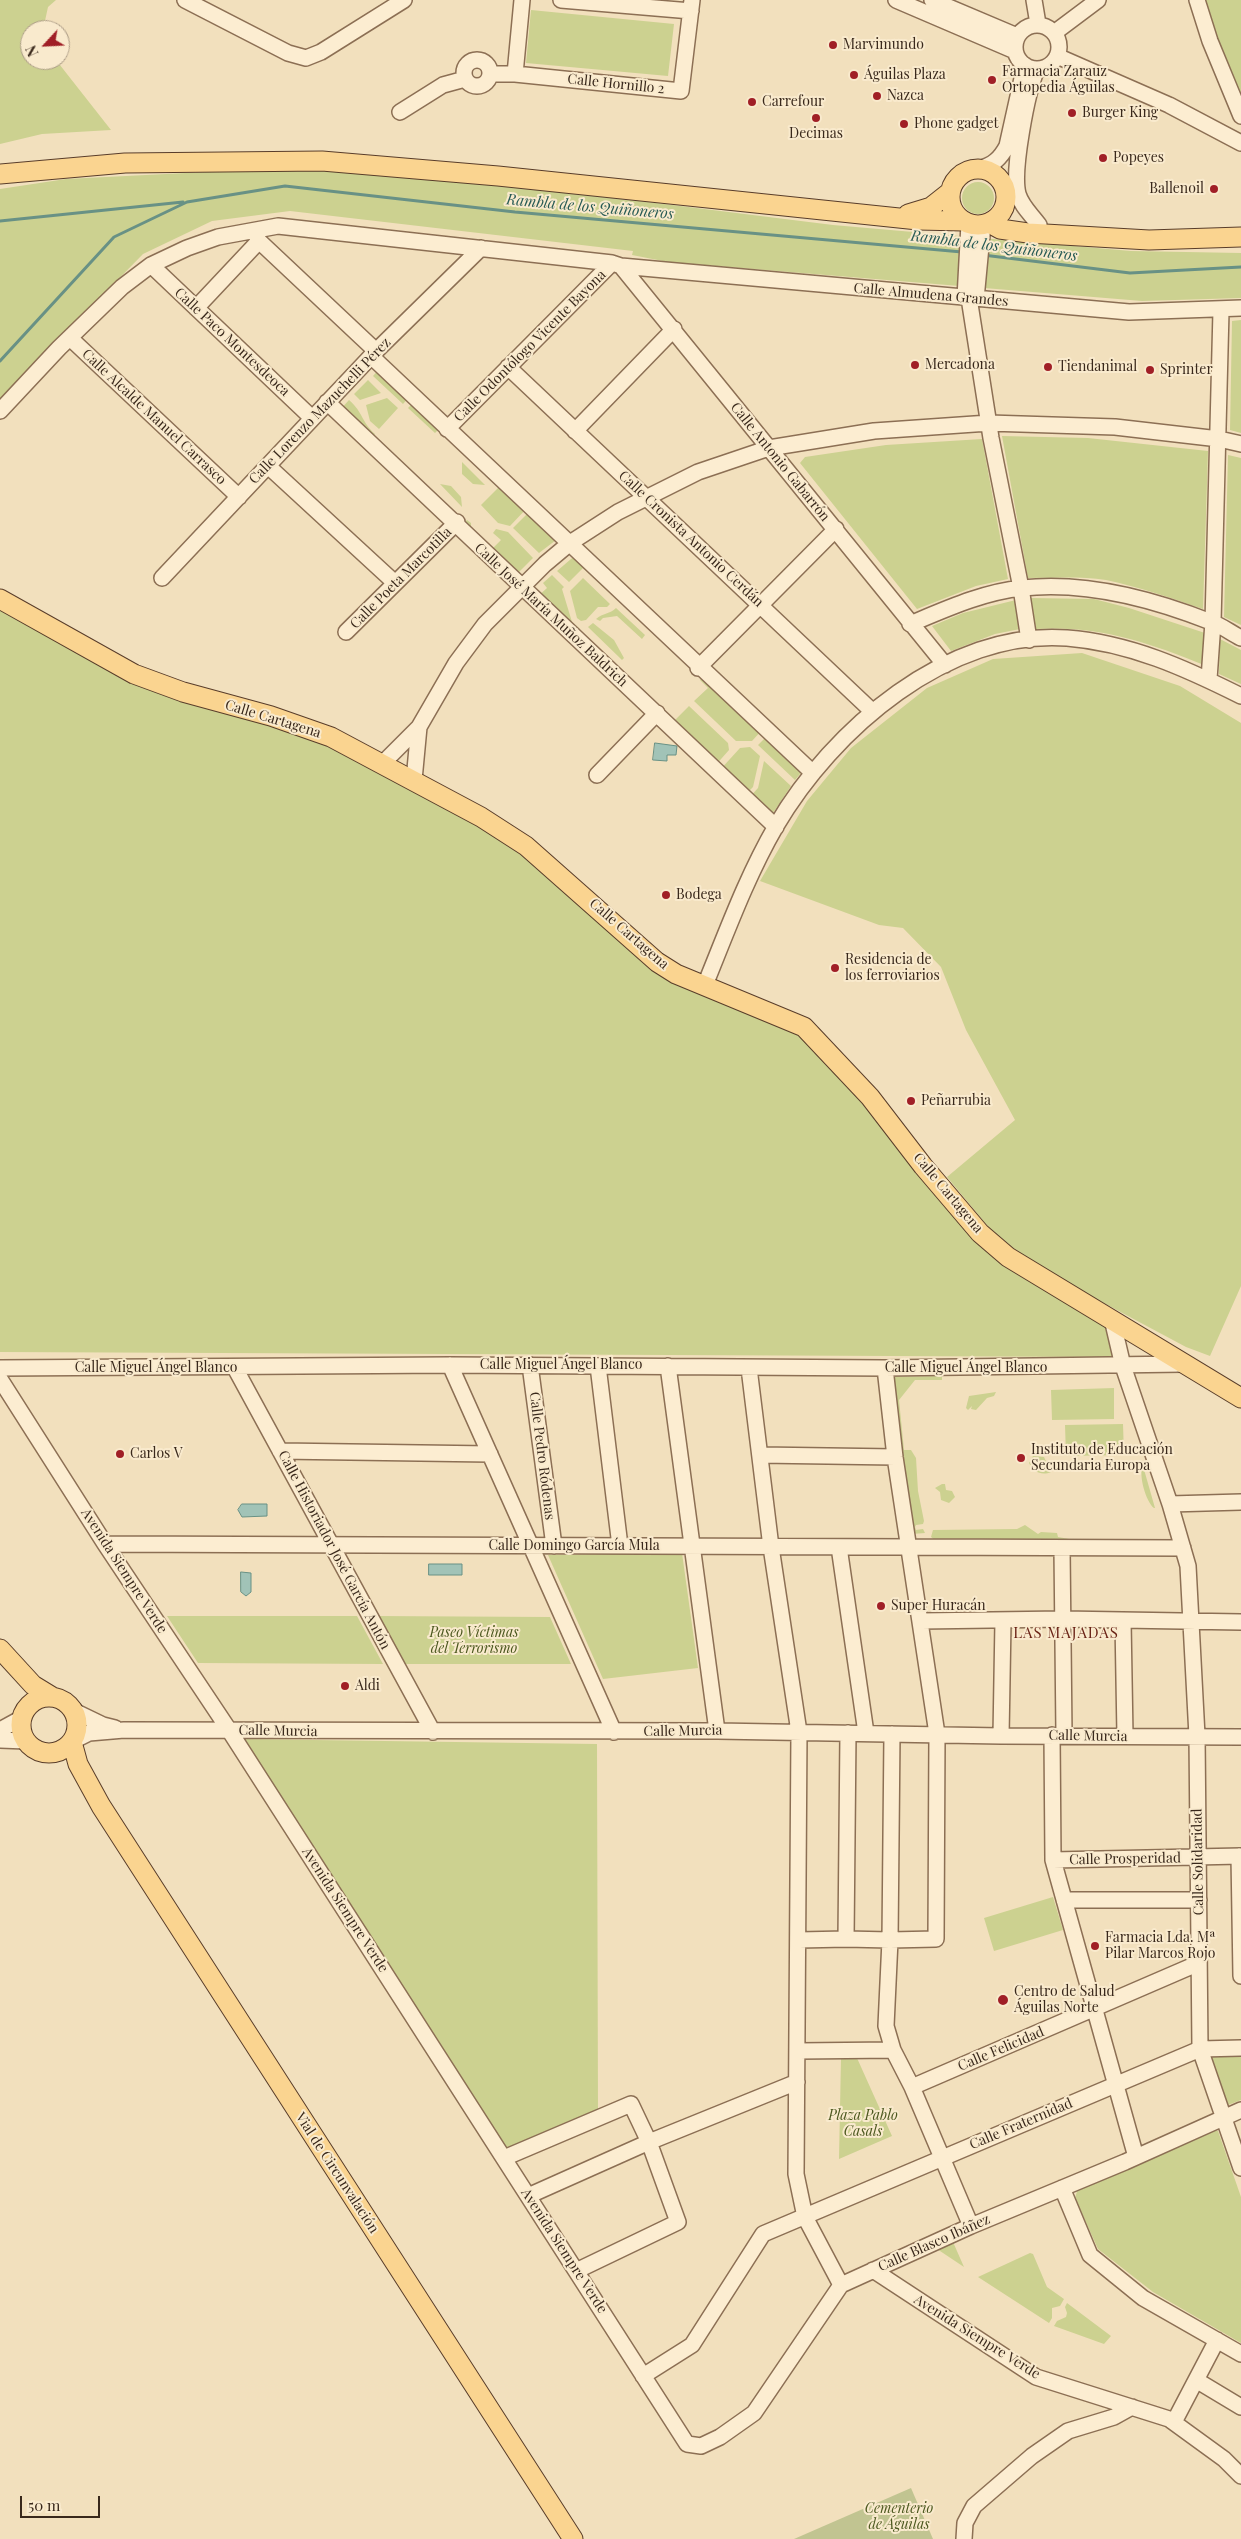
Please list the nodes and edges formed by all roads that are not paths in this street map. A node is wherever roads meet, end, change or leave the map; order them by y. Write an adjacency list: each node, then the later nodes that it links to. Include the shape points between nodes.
1 (185, 0): 2 (street, via 288,53 306,58)
2 (404, 0)
3 (522, 0): 17 (street)
4 (561, 0): 10 (street)
5 (896, 0): 14 (street)
6 (932, 0): 14 (street)
7 (1034, 0): 12 (street)
8 (1098, 0): 13 (street)
9 (1197, 0): 19 (street)
10 (611, 3): 11 (street)
11 (692, 6): 17 (street, Calle Hornillo 2, via 681,91)
12 (1038, 24): 13 (street); 14 (street, via 1024,28)
13 (1054, 33): 15 (street, via 1059,44)
14 (1016, 44): 16 (street, via 1017,57)
15 (1057, 56): 16 (street, via 1051,64); 20 (street, via 1168,105)
16 (1031, 67): 21 (street, via 1032,81); 22 (street, via 1007,146 996,162)
17 (515, 74): 18 (street, Calle Hornillo 2, via 490,74 485,62 472,60 464,70 465,79 443,85)
18 (400, 112)
19 (1241, 116)
20 (1241, 143)
21 (1018, 151): 25 (street, via 1014,156); 28 (street, via 1018,195)
22 (979, 169): 24 (main road, via 962,174); 25 (main road, via 997,176 1004,187)
23 (0, 174): 26 (main road, via 126,163 322,161)
24 (950, 192): 26 (main road, via 931,207); 27 (main road, via 952,208)
25 (1006, 200): 27 (main road, via 1000,214); 28 (main road, via 1025,221)
26 (896, 216): 27 (main road)
27 (976, 223): 30 (main road, via 1000,229); 35 (street)
28 (1039, 225): 30 (main road)
29 (256, 235): 32 (street, Calle Almudena Grandes, via 278,226); 34 (street, Calle Almudena Grandes, via 187,248); 36 (street); 41 (street)
30 (1090, 236): 31 (main road, via 1149,240)
31 (1241, 237)
32 (481, 248): 33 (street, Calle Almudena Grandes); 41 (street, Calle Lorenzo Mazuchelli Pérez)
33 (617, 264): 35 (street, Calle Almudena Grandes); 39 (street, Calle Antonio Gabarrón); 42 (street, Calle Odontólogo Vicente Bayona)
34 (151, 265): 36 (street, Calle Paco Montesdeoca); 40 (street, Calle Almudena Grandes, via 122,286)
35 (970, 298): 38 (street, Calle Almudena Grandes, via 1129,312); 46 (street)
36 (196, 308): 45 (street, Calle Paco Montesdeoca)
37 (1241, 308): 38 (street, Calle Almudena Grandes)
38 (1221, 311): 49 (street)
39 (674, 329): 48 (street); 51 (street, Calle Antonio Gabarrón)
40 (70, 338): 44 (street, Calle Almudena Grandes); 54 (street, Calle Alcalde Manuel Carrasco)
41 (373, 354): 43 (street, Calle Lorenzo Mazuchelli Pérez); 47 (street)
42 (508, 367): 47 (street, Calle Odontólogo Vicente Bayona); 48 (street, Calle Cronista Antonio Cerdán)
43 (327, 402): 45 (street, Calle Lorenzo Mazuchelli Pérez); 55 (street, Calle José María Muñoz Baldrich)
44 (0, 411)
45 (312, 418): 52 (street, Calle Lorenzo Mazuchelli Pérez)
46 (989, 423): 49 (street, via 1115,427); 51 (street, via 874,431); 61 (street)
47 (447, 428): 57 (street)
48 (575, 431): 53 (street, Calle Cronista Antonio Cerdán)
49 (1219, 439): 50 (street); 64 (street)
50 (1241, 444)
51 (769, 448): 53 (street, via 698,472); 56 (street, Calle Antonio Gabarrón)
52 (268, 466): 54 (street, Calle Lorenzo Mazuchelli Pérez); 59 (street)
53 (646, 496): 57 (street); 63 (street, Calle Cronista Antonio Cerdán)
54 (239, 497): 58 (street, Calle Lorenzo Mazuchelli Pérez)
55 (456, 523): 59 (street, Calle Poeta Marcotilla); 60 (street, Calle José María Muñoz Baldrich)
56 (836, 530): 63 (street); 65 (street, Calle Antonio Gabarrón)
57 (570, 543): 60 (street); 70 (street)
58 (162, 578)
59 (394, 582): 66 (street, Calle Poeta Marcotilla)
60 (522, 587): 74 (street, Calle José María Muñoz Baldrich); 75 (street, via 485,624 456,663)
61 (1021, 588): 64 (street, via 1055,586 1096,590 1157,604); 65 (street, via 961,602); 68 (street)
62 (0, 599): 76 (main road, Calle Cartagena, via 134,674 182,692 301,725)
63 (760, 604): 70 (street); 73 (street, Calle Cronista Antonio Cerdán)
64 (1213, 622): 67 (street); 71 (street)
65 (910, 624): 69 (street, Calle Antonio Gabarrón)
66 (346, 632)
67 (1241, 638)
68 (1029, 640): 69 (street, via 1000,645); 71 (street, via 1065,638 1097,642 1180,665)
69 (945, 665): 73 (street, via 907,686)
70 (699, 667): 77 (street)
71 (1208, 679): 72 (street)
72 (1241, 696)
73 (873, 712): 77 (street)
74 (656, 713): 78 (street); 80 (street, Calle José María Muñoz Baldrich)
75 (420, 727): 76 (street); 79 (street)
76 (382, 764): 79 (main road, Calle Cartagena)
77 (813, 774): 80 (street)
78 (597, 775)
79 (414, 780): 81 (main road, Calle Cartagena, via 481,816 526,846 657,962 676,974)
80 (776, 827): 81 (street, via 743,893)
81 (705, 985): 82 (main road, Calle Cartagena, via 804,1028 870,1097 923,1166 987,1239 1008,1257)
82 (1112, 1319): 83 (main road, Calle Cartagena); 88 (street, Calle Solidaridad)
83 (1184, 1364): 88 (street, Calle Miguel Ángel Blanco); 94 (main road, Calle Cartagena)
84 (450, 1365): 85 (street, Calle Miguel Ángel Blanco); 90 (street, Calle Miguel Ángel Blanco); 96 (street)
85 (530, 1365): 86 (street, Calle Miguel Ángel Blanco); 104 (street, Calle Pedro Ródenas)
86 (598, 1366): 87 (street, Calle Miguel Ángel Blanco); 105 (street)
87 (668, 1366): 91 (street, Calle Miguel Ángel Blanco); 106 (street)
88 (1123, 1366): 92 (street, Calle Miguel Ángel Blanco); 100 (street, Calle Solidaridad)
89 (0, 1368): 90 (street, Calle Miguel Ángel Blanco)
90 (235, 1368): 95 (street, Calle Historiador José García Antón)
91 (749, 1368): 92 (street, Calle Miguel Ángel Blanco); 97 (street)
92 (885, 1368): 98 (street)
93 (0, 1379): 101 (street, Avenida Siempre Verde)
94 (1241, 1398)
95 (280, 1451): 96 (street); 102 (street, Calle Historiador José García Antón)
96 (490, 1454): 103 (street)
97 (760, 1455): 98 (street); 107 (street)
98 (894, 1457): 109 (street)
99 (1241, 1502): 100 (street)
100 (1170, 1504): 111 (street, Calle Solidaridad)
101 (105, 1544): 102 (street, Calle Domingo García Mula); 124 (street, Avenida Siempre Verde)
102 (330, 1545): 103 (street, Calle Domingo García Mula); 126 (street, Calle Historiador José García Antón)
103 (530, 1546): 104 (street, Calle Domingo García Mula); 127 (street)
104 (554, 1546): 105 (street, Calle Domingo García Mula)
105 (620, 1546): 106 (street, Calle Domingo García Mula)
106 (691, 1546): 107 (street, Calle Domingo García Mula); 125 (street)
107 (771, 1547): 108 (street, Calle Domingo García Mula); 128 (street)
108 (839, 1547): 109 (street, Calle Domingo García Mula); 130 (street)
109 (910, 1548): 110 (street, Calle Domingo García Mula); 113 (street)
110 (1062, 1548): 111 (street, Calle Domingo García Mula); 112 (street)
111 (1184, 1548): 116 (street, Calle Solidaridad, via 1188,1566)
112 (1063, 1619): 114 (street); 115 (street); 133 (street)
113 (921, 1621): 114 (street); 132 (street)
114 (1003, 1621): 134 (street)
115 (1123, 1621): 116 (street); 135 (street)
116 (1190, 1621): 117 (street); 136 (street, Calle Solidaridad)
117 (1241, 1622)
118 (1, 1651): 119 (main road, via 33,1685); 121 (main road, via 20,1691)
119 (51, 1696): 120 (main road, via 64,1700); 121 (main road, via 33,1702)
120 (74, 1711): 123 (street, Calle Murcia, via 103,1725); 140 (main road, via 78,1726)
121 (22, 1716): 122 (street); 139 (main road, via 21,1730)
122 (0, 1730)
123 (124, 1730): 124 (street, Calle Murcia); 140 (street, Calle Murcia, via 89,1733)
124 (230, 1730): 126 (street, Calle Murcia); 165 (street, Avenida Siempre Verde)
125 (717, 1730): 127 (street, Calle Murcia); 128 (street, Calle Murcia)
126 (433, 1732): 127 (street, Calle Murcia)
127 (614, 1732)
128 (798, 1732): 129 (street, Calle Murcia); 149 (street)
129 (848, 1733): 130 (street, Calle Murcia); 148 (street)
130 (866, 1733): 131 (street, Calle Murcia)
131 (892, 1734): 132 (street, Calle Murcia); 150 (street)
132 (937, 1734): 134 (street, Calle Murcia); 150 (street, via 936,1939)
133 (1058, 1735): 134 (street, Calle Murcia); 135 (street, Calle Murcia); 145 (street)
134 (1001, 1736)
135 (1125, 1736): 136 (street, Calle Murcia)
136 (1197, 1736): 137 (street, Calle Murcia); 144 (street, Calle Solidaridad)
137 (1241, 1736)
138 (0, 1740): 139 (street)
139 (26, 1741): 141 (main road, via 32,1747)
140 (72, 1741): 141 (main road, via 61,1751); 142 (main road, Vial de Circunvalación, via 78,1764)
141 (50, 1753): 142 (main road, Vial de Circunvalación, via 67,1765)
142 (102, 1806): 183 (main road, Vial de Circunvalación)
143 (1240, 1856): 144 (street, Calle Prosperidad); 152 (street)
144 (1197, 1857): 145 (street, Calle Prosperidad); 147 (street, Calle Solidaridad)
145 (1054, 1860): 146 (street)
146 (1064, 1900): 147 (street); 153 (street)
147 (1199, 1900): 151 (street, Calle Solidaridad)
148 (846, 1939): 149 (street); 150 (street)
149 (799, 1940): 157 (street)
150 (890, 1940): 156 (street, via 886,2026)
151 (1200, 1963): 153 (street, Calle Felicidad); 155 (street, Calle Solidaridad)
152 (1241, 1976)
153 (1095, 2009): 159 (street); 160 (street, Calle Felicidad)
154 (1241, 2048): 155 (street, Calle Fraternidad)
155 (1200, 2049): 159 (street, Calle Fraternidad); 162 (street, Calle Solidaridad)
156 (893, 2050): 157 (street); 160 (street)
157 (799, 2051): 158 (street)
158 (797, 2082): 163 (street); 170 (street, via 796,2174)
159 (1114, 2084): 164 (street); 166 (street, Calle Fraternidad)
160 (912, 2087): 166 (street)
161 (1241, 2110): 162 (street, Calle Blasco Ibáñez)
162 (1223, 2118): 164 (street, Calle Blasco Ibáñez); 167 (street, Calle Solidaridad)
163 (649, 2142): 165 (street, via 631,2104); 169 (street); 172 (street, via 678,2222)
164 (1136, 2156): 168 (street, Calle Blasco Ibáñez)
165 (504, 2158): 169 (street, Avenida Siempre Verde)
166 (942, 2158): 170 (street, Calle Fraternidad); 171 (street)
167 (1241, 2168)
168 (1062, 2188): 171 (street, Calle Blasco Ibáñez); 175 (street, via 1090,2256 1143,2298)
169 (528, 2196): 172 (street, Avenida Siempre Verde)
170 (805, 2217): 174 (street); 177 (street, Calle Fraternidad, via 763,2234 692,2344)
171 (971, 2226): 173 (street, Calle Blasco Ibáñez)
172 (576, 2270): 177 (street, Avenida Siempre Verde)
173 (873, 2270): 174 (street, Calle Blasco Ibáñez); 180 (street, Avenida Siempre Verde, via 1036,2377)
174 (841, 2285): 177 (street, Avenida Siempre Verde, via 754,2413 701,2446 687,2444)
175 (1216, 2340): 176 (street); 178 (street)
176 (1241, 2354)
177 (643, 2376)
178 (1196, 2380): 179 (street); 181 (street)
179 (1241, 2406)
180 (1132, 2407): 181 (street, Avenida Siempre Verde); 184 (street, via 1114,2417 1068,2431 1032,2456 974,2506 965,2523)
181 (1174, 2422): 182 (street, Avenida Siempre Verde, via 1224,2459)
182 (1241, 2476)
183 (573, 2539)
184 (964, 2539)

